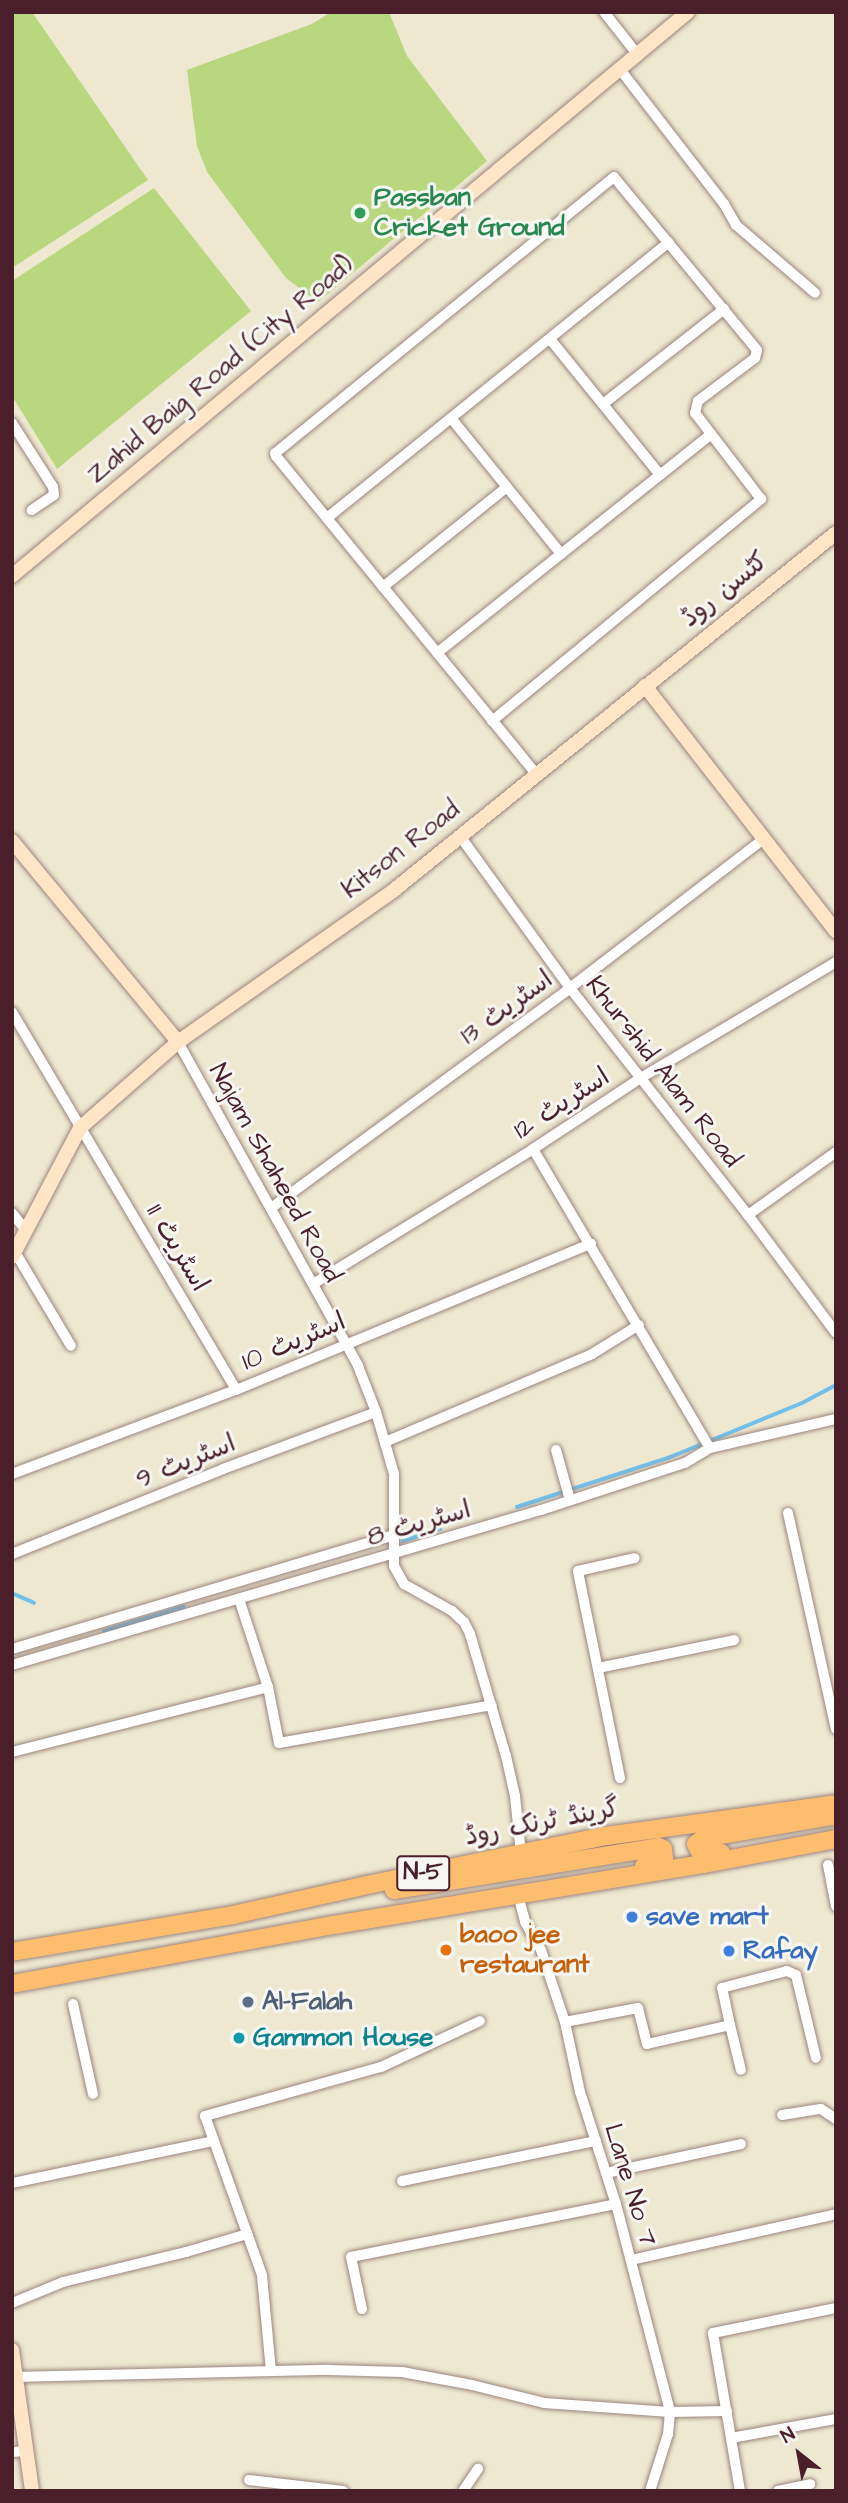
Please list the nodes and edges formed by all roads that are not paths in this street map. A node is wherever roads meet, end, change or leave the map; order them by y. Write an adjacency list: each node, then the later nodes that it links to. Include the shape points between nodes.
1 (604, 12): 3 (street)
2 (688, 12): 3 (main road, Zahid Baig Road (City Road))
3 (637, 54): 4 (main road, Zahid Baig Road (City Road))
4 (620, 68): 6 (street, via 736,225); 19 (main road, Zahid Baig Road (City Road))
5 (669, 242): 7 (street); 8 (street); 16 (street, via 610,177 276,449 276,456)
6 (815, 293)
7 (724, 309): 9 (street); 12 (street, via 757,354 698,401 695,413)
8 (550, 339): 9 (street); 10 (street)
9 (603, 404): 13 (street)
10 (451, 418): 14 (street); 16 (street)
11 (12, 423): 15 (street, via 53,487 54,495)
12 (710, 435): 13 (street); 23 (street, via 761,496 760,502)
13 (660, 475): 18 (street)
14 (507, 486): 18 (street); 20 (street)
15 (32, 510)
16 (327, 518): 20 (street)
17 (834, 539): 22 (main road, کٹسن روڈ)
18 (561, 554): 21 (street)
19 (12, 576)
20 (383, 587): 21 (street)
21 (437, 653): 23 (street)
22 (645, 686): 24 (main road, Kitson Road); 26 (main road)
23 (492, 721): 24 (street)
24 (536, 774): 25 (main road, Kitson Road)
25 (460, 836): 30 (street, Khurshid Alam Road); 32 (main road, Kitson Road, via 394,890)
26 (765, 838): 28 (main road); 30 (street, اسٹریٹ 13)
27 (12, 841): 32 (main road)
28 (836, 931)
29 (836, 962): 33 (street, اسٹریٹ 12)
30 (570, 988): 33 (street, Khurshid Alam Road); 37 (street, اسٹریٹ 13)
31 (12, 1012): 34 (street, اسٹریٹ 11)
32 (178, 1042): 34 (main road, Kitson Road); 37 (street, Najam Shaheed Road)
33 (639, 1079): 35 (street, اسٹریٹ 12); 39 (street, Khurshid Alam Road)
34 (80, 1128): 40 (main road); 48 (street, اسٹریٹ 11)
35 (533, 1149): 41 (street); 43 (street, اسٹریٹ 12)
36 (836, 1152): 39 (street)
37 (271, 1208): 43 (street, Najam Shaheed Road)
38 (12, 1213): 40 (street)
39 (748, 1215): 45 (street, Khurshid Alam Road)
40 (26, 1229): 42 (main road)
41 (592, 1244): 44 (street); 46 (street, اسٹریٹ 10)
42 (13, 1255): 47 (street)
43 (313, 1284): 46 (street, Najam Shaheed Road)
44 (639, 1325): 51 (street, via 592,1354); 52 (street)
45 (836, 1333)
46 (344, 1343): 48 (street, اسٹریٹ 10); 49 (street, Najam Shaheed Road)
47 (71, 1346)
48 (236, 1390): 54 (street, اسٹریٹ 10)
49 (376, 1412): 51 (street, Najam Shaheed Road); 58 (street, اسٹریٹ 9)
50 (836, 1419): 52 (street, اسٹریٹ 8)
51 (385, 1442): 57 (street, Najam Shaheed Road, via 394,1474)
52 (707, 1443): 55 (street, اسٹریٹ 8, via 685,1463)
53 (556, 1450): 55 (street)
54 (12, 1474)
55 (570, 1498): 59 (street, اسٹریٹ 8)
56 (788, 1513): 68 (street)
57 (392, 1536): 59 (street, Najam Shaheed Road); 63 (street)
58 (12, 1554)
59 (392, 1554): 61 (street, اسٹریٹ 8); 67 (street, via 404,1584 464,1622)
60 (635, 1558): 65 (street, via 578,1571)
61 (239, 1599): 64 (street, اسٹریٹ 8); 66 (street)
62 (734, 1640): 65 (street)
63 (12, 1649)
64 (12, 1665)
65 (598, 1668): 70 (street)
66 (268, 1687): 67 (street, via 275,1735 283,1744); 69 (street)
67 (492, 1705): 74 (street, via 514,1796)
68 (836, 1729)
69 (12, 1752)
70 (620, 1778)
71 (836, 1804): 74 (highway, گرینڈ ٹرنک روڈ / N-5, via 606,1836)
72 (836, 1815): 73 (highway, via 704,1838 696,1847 704,1855)
73 (836, 1838): 76 (highway, N-5)
74 (521, 1854): 78 (highway, گرینڈ ٹرنک روڈ / N-5)
75 (828, 1865): 79 (street)
76 (604, 1880): 77 (highway, N-5); 78 (highway, via 662,1860 663,1849)
77 (518, 1895): 81 (highway, N-5); 84 (street, Lane No 7)
78 (290, 1903): 80 (highway, گرینڈ ٹرنک روڈ / N-5)
79 (836, 1906)
80 (14, 1951)
81 (12, 1984)
82 (73, 2004): 88 (street)
83 (480, 2021): 91 (street, via 381,2067 205,2116)
84 (565, 2022): 85 (street, via 638,2008 646,2044); 92 (street, Lane No 7)
85 (730, 2025): 86 (street, via 722,1988 791,1972 796,1975); 87 (street)
86 (816, 2058)
87 (741, 2070)
88 (93, 2094)
89 (782, 2115): 90 (street, via 821,2109)
90 (836, 2119)
91 (213, 2141): 96 (street); 99 (street)
92 (596, 2141): 94 (street, Lane No 7); 95 (street)
93 (741, 2144): 94 (street)
94 (606, 2173): 97 (street, Lane No 7)
95 (402, 2181)
96 (12, 2183)
97 (616, 2204): 100 (street, Lane No 7); 103 (street, via 351,2258)
98 (836, 2214): 100 (street)
99 (247, 2234): 101 (street, via 63,2282); 105 (street, via 262,2275)
100 (631, 2260): 108 (street, Lane No 7)
101 (12, 2303)
102 (836, 2308): 107 (street, via 713,2333)
103 (362, 2309)
104 (12, 2350): 106 (main road)
105 (271, 2371): 106 (street); 108 (street, via 402,2372 544,2403)
106 (13, 2377): 111 (main road)
107 (727, 2411): 108 (street); 110 (street)
108 (670, 2412): 118 (street, Lane No 7)
109 (836, 2419): 110 (street)
110 (731, 2438): 119 (street)
111 (19, 2451): 115 (main road)
112 (478, 2469): 117 (street)
113 (249, 2480): 116 (street)
114 (810, 2484): 120 (street)
115 (32, 2491)
116 (344, 2491)
117 (463, 2491)
118 (650, 2491)
119 (740, 2491)
120 (778, 2491)

